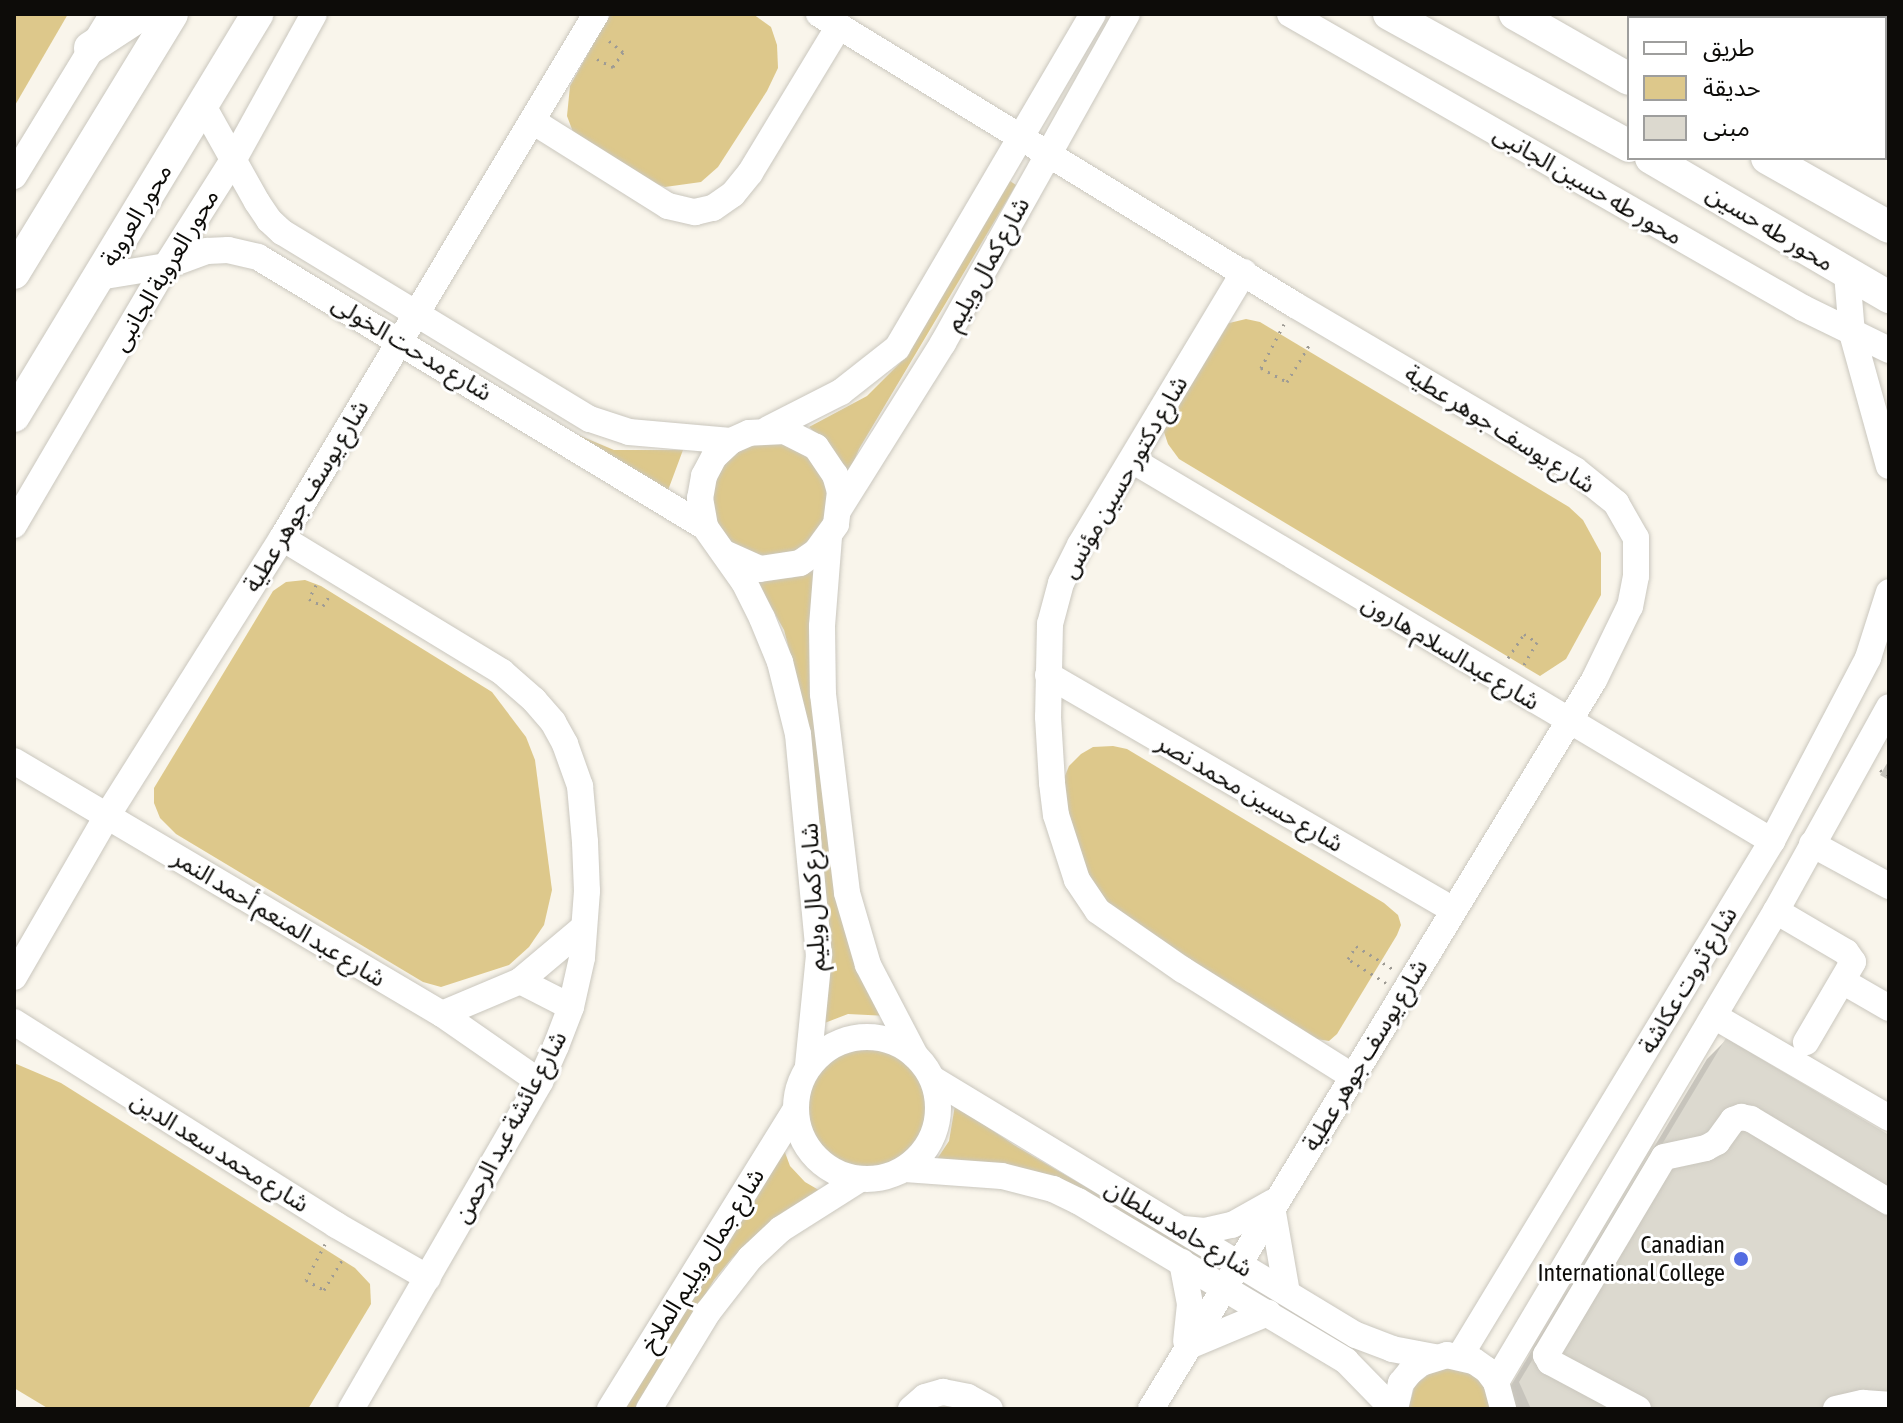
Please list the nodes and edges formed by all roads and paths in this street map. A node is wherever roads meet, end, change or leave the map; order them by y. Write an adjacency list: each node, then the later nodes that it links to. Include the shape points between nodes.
1 (113, 14): 13 (street)
2 (142, 14): 13 (main road)
3 (172, 14): 27 (main road)
4 (257, 14): 15 (main road, محور العروبة)
5 (314, 14): 20 (street, محور العروبة الجانبى)
6 (1093, 14): 17 (street, شارع كمال ويليم)
7 (1127, 14): 19 (street, شارع كمال ويليم)
8 (1290, 14): 34 (street, محور طه حسين الجانبى)
9 (1389, 14): 18 (main road)
10 (1515, 14): 14 (main road)
11 (829, 20): 16 (street, via 750,173 713,208 695,212 668,206); 17 (street, شارع يوسف جوهر عطية)
12 (587, 30): 12 (path, via 623,52 613,67); 16 (street, شارع يوسف جوهر عطية)
13 (90, 48): 23 (street)
14 (1627, 78)
15 (202, 104): 20 (street, شارع مدحت الخولى); 29 (main road, محور العروبة)
16 (534, 122): 32 (street, شارع يوسف جوهر عطية)
17 (1022, 137): 19 (street, شارع يوسف جوهر عطية); 38 (street, شارع كمال ويليم, via 897,348 841,392)
18 (1627, 145)
19 (1048, 153): 26 (street, شارع يوسف جوهر عطية); 42 (street, شارع كمال ويليم, via 943,343)
20 (235, 157): 25 (street, محور العروبة الجانبى); 32 (street, شارع مدحت الخولى, via 269,220)
21 (1654, 160): 28 (main road, محور طه حسين)
22 (1771, 160): 24 (main road)
23 (14, 176)
24 (1889, 227)
25 (166, 266): 29 (street, شارع مدحت الخولى); 35 (street, شارع مدحت الخولى, via 207,251 242,252); 43 (street, محور العروبة الجانبى)
26 (1244, 272): 31 (street, شارع يوسف جوهر عطية); 40 (street, شارع دكتور حسين مؤنس)
27 (14, 273)
28 (1847, 274): 30 (main road, محور طه حسين); 34 (street)
29 (99, 277): 37 (main road, محور العروبة)
30 (1889, 297)
31 (1295, 305): 33 (street, شارع يوسف جوهر عطية); 33 (path, via 1261,368 1287,382)
32 (415, 315): 35 (street, شارع يوسف جوهر عطية); 39 (street, شارع مدحت الخولى, via 610,427)
33 (1323, 321): 52 (street, شارع يوسف جوهر عطية, via 1575,470 1616,503 1636,538 1630,606)
34 (1852, 333): 36 (street, محور طه حسين الجانبى); 41 (street)
35 (399, 341): 44 (street, شارع مدحت الخولى); 46 (street, شارع يوسف جوهر عطية)
36 (1889, 350)
37 (14, 416)
38 (768, 429): 39 (street); 42 (street, via 794,434 816,447 835,475)
39 (731, 441): 44 (street, via 704,476 700,498)
40 (1132, 460): 49 (street, شارع دكتور حسين مؤنس, via 1061,583 1050,624); 50 (street, شارع عبدالسلام هارون)
41 (1889, 466)
42 (839, 509): 45 (street)
43 (14, 525)
44 (705, 527): 47 (street)
45 (829, 537): 47 (street, via 800,563 780,569 760,569); 72 (street, شارع كمال ويليم, via 823,694 847,893 868,965)
46 (282, 538): 54 (street, شارع يوسف جوهر عطية); 61 (street, شارع عائشة عبد الرحمن, via 502,672 553,722 580,786 587,891)
47 (724, 553): 73 (street, شارع كمال ويليم, via 744,582 774,647 798,734 819,955)
48 (1889, 592): 55 (street, شارع ثروت عكاشة, via 1868,658)
49 (1048, 675): 60 (street, شارع حسين محمد نصر); 74 (street, شارع دكتور حسين مؤنس, via 1056,815 1077,880 1098,911)
50 (1503, 683): 50 (path, via 1524,634 1537,642); 52 (street, شارع عبدالسلام هارون)
51 (1889, 707): 56 (street, شارع ثروت عكاشة)
52 (1568, 721): 55 (street, شارع عبدالسلام هارون); 60 (street, شارع يوسف جوهر عطية)
53 (14, 761): 54 (street, شارع عبد المنعم أحمد النمر)
54 (107, 816): 62 (street, شارع يوسف جوهر عطية); 68 (street, شارع عبد المنعم أحمد النمر)
55 (1772, 841): 57 (street, شارع ثروت عكاشة)
56 (1812, 844): 58 (street); 59 (street, شارع ثروت عكاشة)
57 (1755, 870): 59 (street); 92 (street, شارع ثروت عكاشة)
58 (1889, 886)
59 (1781, 901): 64 (street, via 1851,956 1852,968); 69 (street, شارع ثروت عكاشة)
60 (1453, 910): 65 (street, شارع يوسف جوهر عطية)
61 (583, 928): 63 (street); 66 (street, شارع عائشة عبد الرحمن)
62 (14, 977)
63 (520, 981): 66 (street); 68 (street)
64 (1844, 982): 67 (street); 71 (street)
65 (1407, 986): 65 (path, via 1348,959 1356,946); 74 (street, شارع يوسف جوهر عطية)
66 (571, 1007): 76 (street, شارع عائشة عبد الرحمن)
67 (1889, 1008)
68 (442, 1014): 76 (street, شارع عبد المنعم أحمد النمر)
69 (1714, 1016): 78 (street); 93 (street, شارع ثروت عكاشة)
70 (14, 1022): 84 (street, شارع محمد سعد الدين)
71 (1806, 1042)
72 (915, 1055): 73 (street, via 889,1040 859,1036 830,1046); 75 (street)
73 (808, 1066): 77 (street)
74 (1352, 1076): 82 (street, شارع يوسف جوهر عطية)
75 (933, 1079): 79 (street, via 938,1099 935,1129); 83 (street, شارع حامد سلطان)
76 (540, 1082): 87 (street, شارع عائشة عبد الرحمن)
77 (795, 1111): 80 (street, via 801,1136 815,1157 835,1172); 96 (street, شارع جمال ويليم الملاخ)
78 (1889, 1118)
79 (905, 1169): 80 (street, via 883,1178); 85 (street, شارع حامد سلطان, via 1002,1176 1053,1189)
80 (860, 1179): 97 (street, شارع جمال ويليم الملاخ, via 781,1229 750,1258 708,1312)
81 (1889, 1202): 103 (street, via 1751,1119 1733,1120 1706,1148 1664,1157 1546,1355 1550,1362)
82 (1274, 1203): 83 (street, via 1232,1225); 86 (street, شارع يوسف جوهر عطية); 89 (street)
83 (1181, 1229): 86 (street, شارع حامد سلطان)
84 (346, 1231): 84 (path, via 324,1290 306,1280); 87 (street, شارع محمد سعد الدين)
85 (1182, 1262): 88 (street, شارع حامد سلطان); 91 (street, via 1190,1304)
86 (1238, 1263): 88 (street, شارع يوسف جوهر عطية); 89 (street, شارع حامد سلطان)
87 (428, 1278): 95 (street, شارع عائشة عبد الرحمن)
88 (1224, 1287): 90 (street, شارع حامد سلطان); 91 (street, شارع يوسف جوهر عطية)
89 (1287, 1293): 92 (street, شارع حامد سلطان, via 1378,1345)
90 (1268, 1313): 91 (street); 101 (street, شارع حامد سلطان, via 1346,1361)
91 (1187, 1350): 100 (street, شارع يوسف جوهر عطية)
92 (1447, 1356): 93 (street, via 1487,1370); 101 (street, via 1410,1372)
93 (1496, 1382): 102 (street)
94 (1889, 1405): 104 (street)
95 (351, 1409)
96 (610, 1409)
97 (649, 1409)
98 (911, 1409): 99 (street, via 925,1397 943,1392)
99 (990, 1409)
100 (1151, 1409)
101 (1394, 1409)
102 (1503, 1409)
103 (1638, 1409)
104 (1836, 1409)

